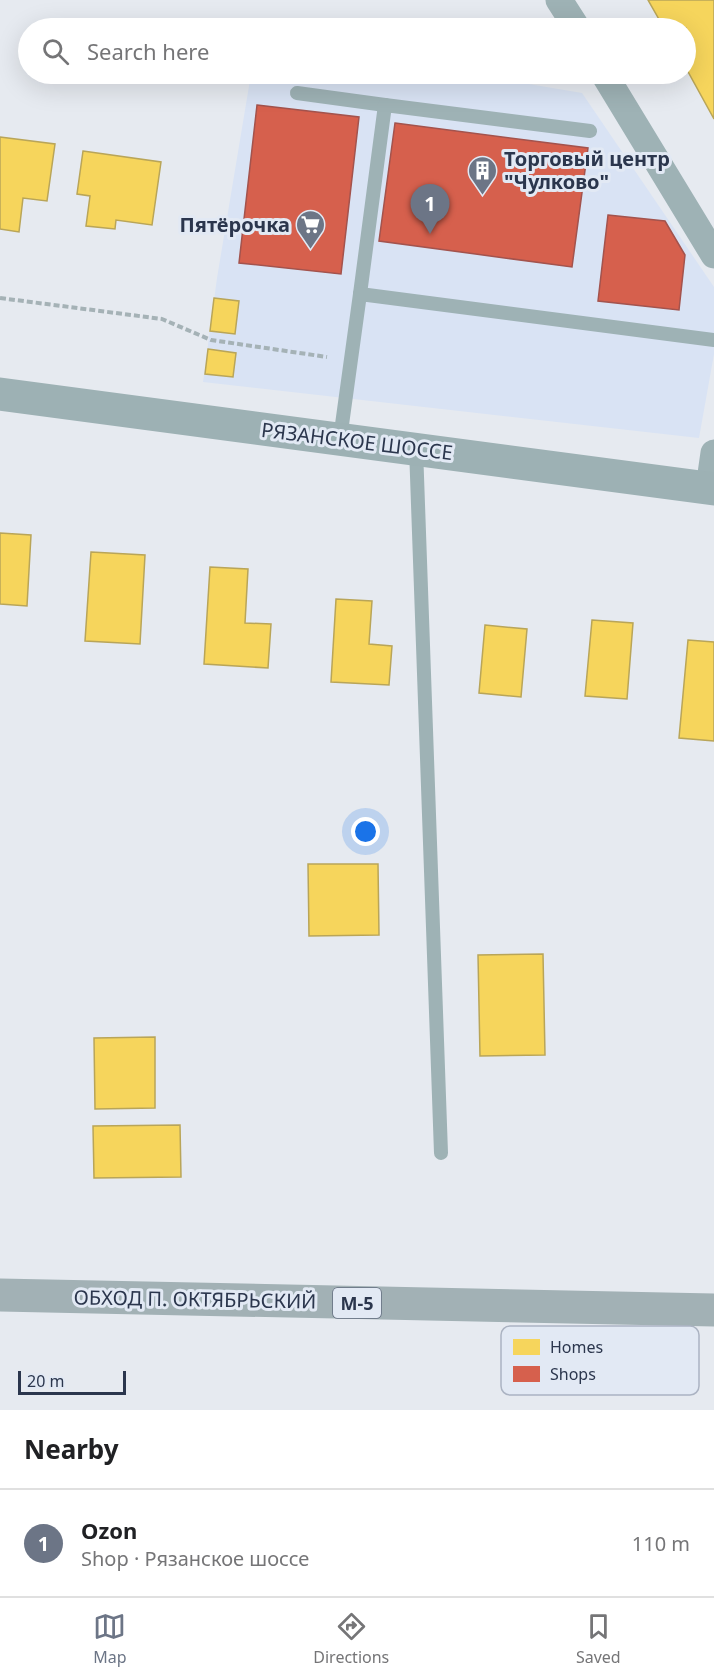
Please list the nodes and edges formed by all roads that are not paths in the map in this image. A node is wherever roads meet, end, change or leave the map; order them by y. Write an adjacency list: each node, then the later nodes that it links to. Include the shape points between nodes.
1 (560, 0): 2 (street)
2 (571, 18)
3 (610, 84): 7 (street)
4 (297, 93): 5 (lane)
5 (385, 105): 6 (lane); 8 (lane)
6 (590, 131)
7 (714, 255)
8 (360, 294): 9 (lane); 11 (lane)
9 (714, 340)
10 (0, 394): 11 (main road, РЯЗАНСКОЕ ШОССЕ)
11 (340, 439): 12 (main road, РЯЗАНСКОЕ ШОССЕ)
12 (416, 448): 14 (main road, РЯЗАНСКОЕ ШОССЕ); 15 (lane)
13 (714, 453): 14 (street)
14 (712, 488)
15 (441, 1153)
16 (0, 1296): 17 (highway, ОБХОД П. ОКТЯБРЬСКИЙ / М-5)
17 (714, 1310)

